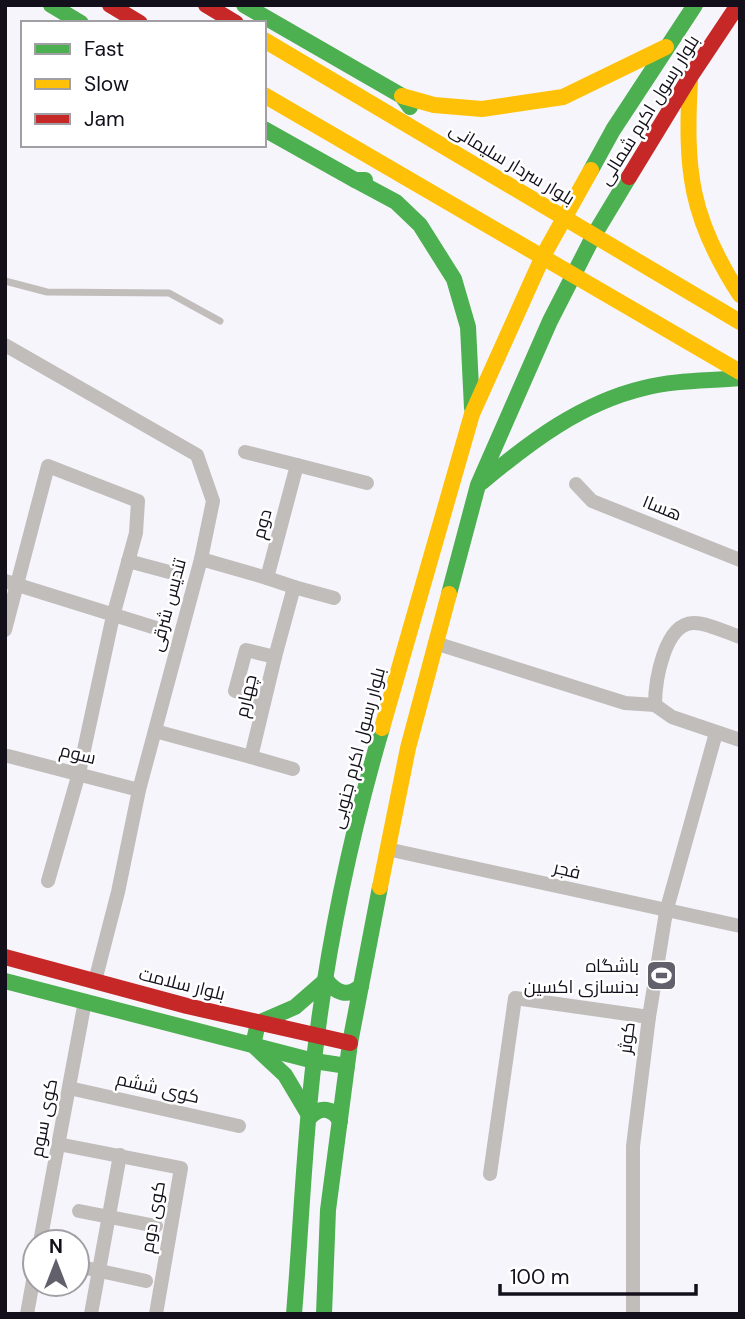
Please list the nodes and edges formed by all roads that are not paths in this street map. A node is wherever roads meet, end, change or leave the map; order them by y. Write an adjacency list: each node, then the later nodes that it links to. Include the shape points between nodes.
1 (51, 5): 6 (main road)
2 (110, 5): 7 (main road)
3 (206, 5): 8 (main road)
4 (695, 5): 11 (main road, بلوار رسول اکرم شمالی)
5 (738, 5): 12 (main road, بلوار رسول اکرم شمالی)
6 (78, 21)
7 (137, 21)
8 (233, 21)
9 (266, 22): 14 (main road)
10 (266, 41): 16 (main road, بلوار سردار سلیمانی)
11 (667, 46): 14 (main road, via 563,97 482,109 434,105); 19 (main road, بلوار رسول اکرم شمالی)
12 (690, 77): 20 (main road, بلوار رسول اکرم شمالی); 24 (main road, via 687,144 692,193 709,244)
13 (266, 96): 18 (main road)
14 (402, 96): 16 (main road)
15 (266, 130): 17 (main road)
16 (433, 139): 19 (main road, بلوار سردار سلیمانی)
17 (355, 180): 18 (main road); 30 (main road, via 396,202 420,225 454,279 468,327)
18 (412, 182): 21 (main road)
19 (564, 218): 20 (main road, بلوار سردار سلیمانی); 21 (main road, بلوار رسول اکرم جنوبی)
20 (594, 235): 22 (main road); 26 (main road, بلوار سردار سلیمانی)
21 (543, 256): 22 (main road); 30 (main road, بلوار رسول اکرم جنوبی)
22 (574, 273): 28 (main road); 35 (main road)
23 (5, 281): 25 (lane, via 47,292 169,293)
24 (740, 295)
25 (220, 321)
26 (740, 322)
27 (5, 345): 36 (street, تندیس شرقی, via 197,455 213,501)
28 (740, 372)
29 (740, 378): 35 (main road, via 644,388 587,406 537,437)
30 (472, 414): 65 (main road, بلوار رسول اکرم جنوبی, via 367,779)
31 (245, 452): 32 (street)
32 (297, 465): 33 (street); 40 (street, دوم)
33 (367, 483)
34 (576, 484): 37 (street, هسا۱, via 592,501)
35 (478, 485): 48 (main road)
36 (201, 559): 40 (street); 52 (street, تندیس شرقی)
37 (740, 560)
38 (128, 561): 39 (street); 41 (street, via 138,501 48,466); 44 (street)
39 (173, 573)
40 (267, 578): 42 (street)
41 (12, 583): 44 (street); 46 (street)
42 (294, 587): 43 (street); 49 (street, چهارم)
43 (334, 598)
44 (113, 616): 45 (street); 58 (street)
45 (156, 628)
46 (5, 630)
47 (740, 637): 51 (street, via 694,622 679,626 670,639 655,688)
48 (435, 643): 51 (street, via 625,703); 60 (main road)
49 (275, 657): 50 (street, چهارم); 50 (street, via 246,650 235,691)
50 (264, 701): 56 (street, چهارم)
51 (655, 705): 53 (street, via 672,718)
52 (155, 731): 56 (street); 59 (street, تندیس شرقی)
53 (716, 733): 54 (street); 62 (street, کوثر)
54 (740, 740)
55 (8, 757): 58 (street, سوم)
56 (251, 757): 57 (street)
57 (293, 769)
58 (79, 773): 59 (street, سوم); 61 (street)
59 (139, 790): 67 (street, تندیس شرقی)
60 (387, 849): 62 (street, فجر); 68 (main road)
61 (48, 881)
62 (666, 912): 63 (street, فجر); 70 (street, کوثر)
63 (740, 926)
64 (5, 957): 67 (main road, بلوار سلامت)
65 (326, 980): 68 (main road, via 342,994); 71 (main road, via 306,1001); 72 (main road, بلوار رسول اکرم جنوبی)
66 (5, 981): 69 (main road)
67 (95, 981): 71 (main road, بلوار سلامت)
68 (361, 986): 73 (main road)
69 (85, 1001): 74 (main road); 77 (street, کوی سوم)
70 (649, 1017): 83 (street, via 515,998); 95 (street, کوثر, via 633,1146)
71 (258, 1023): 72 (main road, بلوار سلامت); 74 (main road)
72 (318, 1037): 73 (main road, بلوار سلامت); 75 (main road, بلوار رسول اکرم جنوبی)
73 (350, 1044): 76 (main road)
74 (253, 1045): 75 (main road); 78 (main road, via 285,1075)
75 (314, 1061): 76 (main road); 78 (main road, بلوار رسول اکرم جنوبی)
76 (347, 1066): 79 (main road)
77 (69, 1088): 80 (street, کوی ششم); 81 (street, کوی سوم)
78 (310, 1117): 79 (main road, via 327,1109); 93 (main road, بلوار رسول اکرم جنوبی)
79 (340, 1121): 94 (main road, via 328,1210)
80 (239, 1126)
81 (58, 1144): 82 (street, کوی دوم); 87 (street, کوی سوم)
82 (120, 1155): 85 (street); 92 (street, کوی دوم, via 181,1168)
83 (490, 1174)
84 (79, 1211): 85 (street)
85 (109, 1217): 86 (street); 89 (street)
86 (156, 1226)
87 (43, 1228)
88 (91, 1269): 89 (street)
89 (99, 1271): 90 (street); 91 (street)
90 (146, 1281)
91 (91, 1314)
92 (156, 1314)
93 (294, 1314)
94 (324, 1314)
95 (633, 1314)

